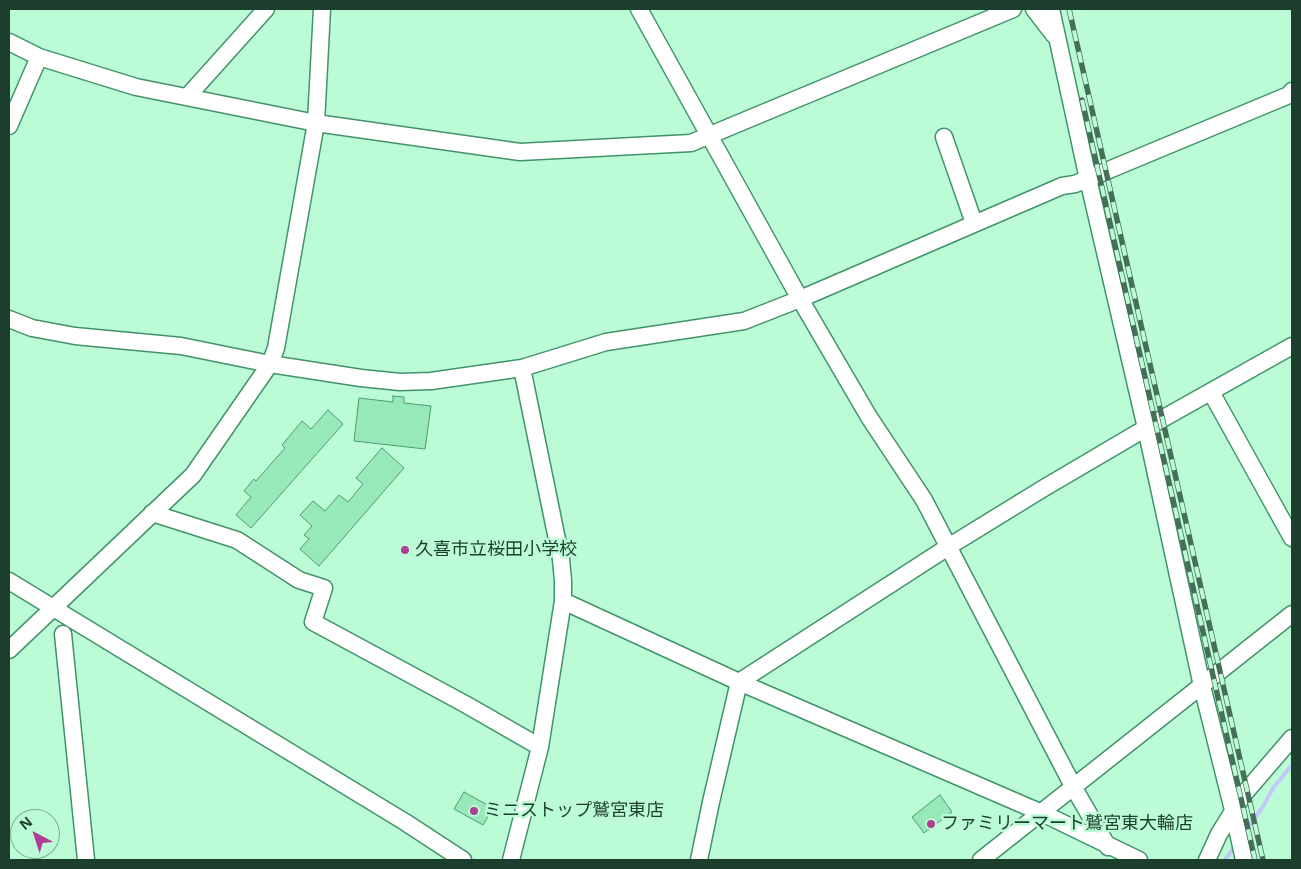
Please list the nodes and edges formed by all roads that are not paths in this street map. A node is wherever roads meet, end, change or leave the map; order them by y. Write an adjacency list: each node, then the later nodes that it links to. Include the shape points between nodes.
1 (266, 9): 11 (street)
2 (322, 9): 12 (street)
3 (639, 9): 14 (street)
4 (1013, 9): 14 (street)
5 (1034, 9): 8 (street)
6 (1050, 9): 8 (street)
7 (9, 42): 9 (street)
8 (1059, 42): 16 (street)
9 (39, 58): 11 (street, via 136,87); 13 (street)
10 (1291, 95): 16 (street)
11 (187, 97): 12 (street)
12 (316, 123): 14 (street, via 520,152 673,146 691,144); 21 (street, via 278,338)
13 (9, 126)
14 (710, 135): 18 (street)
15 (944, 137): 17 (street)
16 (1088, 178): 17 (street); 24 (street)
17 (974, 223): 18 (street)
18 (800, 299): 22 (street, via 744,321 606,342); 27 (street, via 869,418 924,500)
19 (9, 319): 21 (street, via 32,328 75,336 181,346)
20 (1292, 346): 23 (street)
21 (270, 364): 22 (street, via 361,378 417,382); 25 (street, via 193,475)
22 (522, 368): 29 (street, via 561,559)
23 (1211, 392): 24 (street); 26 (street)
24 (1146, 428): 27 (street); 35 (street)
25 (152, 513): 30 (street); 37 (street, via 237,540 299,580 324,588 314,622)
26 (1292, 538)
27 (948, 547): 34 (street); 38 (street)
28 (9, 581): 30 (street)
29 (562, 601): 34 (street); 37 (street)
30 (53, 608): 33 (street); 44 (street)
31 (1292, 614): 35 (street)
32 (63, 634): 43 (street)
33 (9, 650)
34 (739, 682): 39 (street); 46 (street)
35 (1202, 686): 38 (street); 40 (street)
36 (1292, 738): 40 (street, via 1243,795)
37 (540, 747): 45 (street)
38 (1074, 788): 39 (street); 41 (street)
39 (1042, 813): 41 (street); 47 (street)
40 (1234, 814): 42 (street); 49 (street, via 1219,834)
41 (1108, 847): 48 (street)
42 (1243, 853)
43 (86, 860)
44 (462, 860)
45 (511, 860)
46 (699, 860)
47 (981, 860)
48 (1139, 860)
49 (1207, 860)

